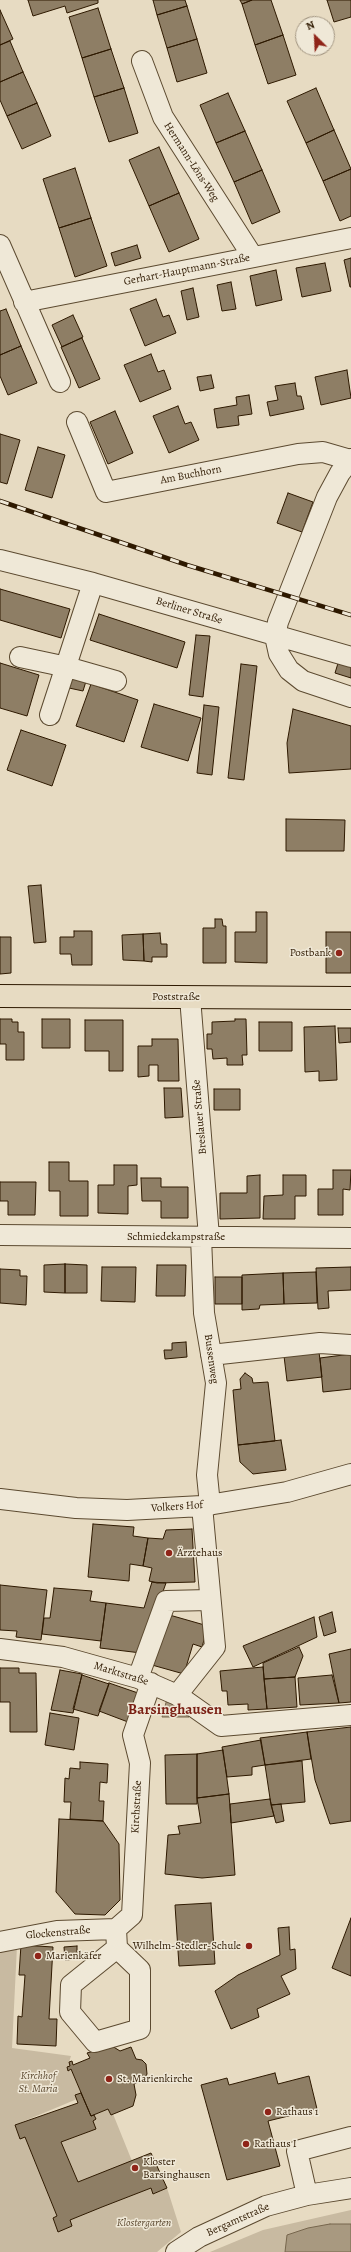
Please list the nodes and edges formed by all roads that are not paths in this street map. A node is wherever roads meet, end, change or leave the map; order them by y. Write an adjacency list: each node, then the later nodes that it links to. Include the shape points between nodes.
1 (142, 61): 4 (street, Hermann-Löns-Weg, via 163,117)
2 (351, 238): 4 (street, Gerhart-Hauptmann-Straße)
3 (0, 245): 5 (street)
4 (252, 257): 5 (street, Gerhart-Hauptmann-Straße)
5 (27, 307): 6 (street)
6 (60, 382)
7 (77, 422): 8 (street, Am Buchhorn, via 106,492 298,454 323,452)
8 (348, 468): 11 (street, Am Buchhorn, via 327,497 278,622)
9 (0, 560): 10 (street, Berliner Straße)
10 (93, 583): 11 (street, Berliner Straße); 14 (street)
11 (275, 636): 13 (street, Berliner Straße); 16 (street, via 279,654 288,670 303,681)
12 (20, 657): 14 (street)
13 (351, 657)
14 (67, 667): 15 (street); 17 (street)
15 (116, 681)
16 (351, 697)
17 (50, 715)
18 (0, 996): 19 (main road, Poststraße)
19 (190, 997): 20 (main road, Poststraße); 22 (street, Breslauer Straße)
20 (351, 998)
21 (0, 1236): 22 (street, Schmiedekampstraße)
22 (205, 1237): 23 (street, Schmiedekampstraße); 25 (street, Bussenweg, via 204,1313)
23 (351, 1238)
24 (351, 1345): 25 (street, via 320,1343)
25 (211, 1355): 28 (street, Bussenweg, via 216,1383)
26 (351, 1474): 28 (street, Volkers Hof, via 287,1492)
27 (0, 1499): 28 (street, Volkers Hof, via 76,1508 127,1510)
28 (206, 1505): 29 (street, Bussenweg)
29 (209, 1600): 31 (street, Kirchstraße, via 166,1601); 32 (street, Bussenweg, via 215,1647)
30 (0, 1650): 31 (street, Marktstraße, via 63,1657)
31 (145, 1680): 32 (street, Marktstraße); 34 (street, Kirchstraße, via 133,1735 140,1763 132,1915)
32 (177, 1695): 33 (street, Marktstraße, via 221,1726)
33 (351, 1715)
34 (116, 1938): 34 (street, Kirchstraße, via 71,1985 70,2012 95,2042 140,2029 140,1970); 35 (street, Glockenstraße, via 57,1931)
35 (0, 1942)
36 (351, 2137): 38 (street, via 297,2151)
37 (351, 2188): 38 (street, Bergamtstraße)
38 (307, 2195): 39 (street, Bergamtstraße, via 266,2206 200,2237)
39 (176, 2252)

